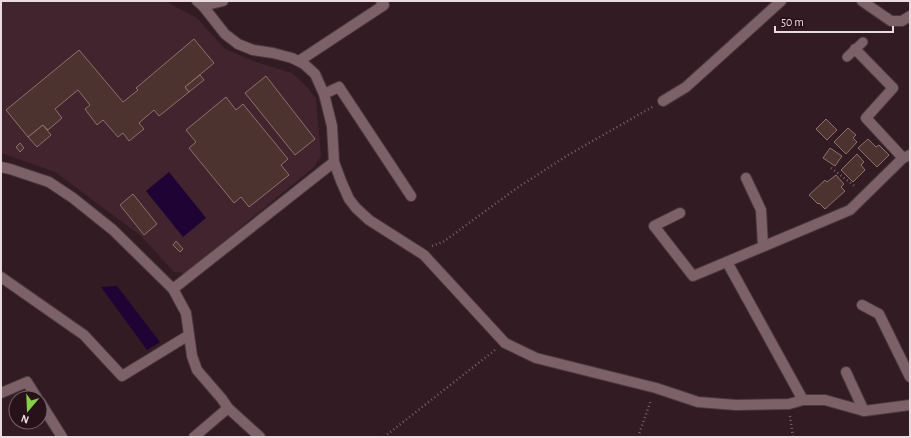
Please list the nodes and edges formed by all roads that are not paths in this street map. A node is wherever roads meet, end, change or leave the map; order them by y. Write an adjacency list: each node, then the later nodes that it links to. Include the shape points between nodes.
1 (223, 1): 5 (street)
2 (381, 1): 10 (street, via 384,5)
3 (781, 1): 12 (street, via 686,87)
4 (862, 1): 6 (street, via 892,22 902,21)
5 (200, 3): 10 (street, via 225,34 238,44)
6 (910, 16)
7 (863, 42): 8 (lane)
8 (855, 49): 9 (lane); 13 (street, via 894,88 866,118)
9 (847, 57)
10 (299, 61): 11 (street, via 315,74)
11 (324, 94): 14 (street, via 332,126); 17 (street, via 339,87)
12 (663, 101)
13 (907, 156): 19 (street, via 850,210)
14 (334, 162): 22 (street); 29 (street, via 349,199 356,208 369,220 424,256 505,343 536,358 656,388 698,402 789,404)
15 (1, 167): 22 (street, via 50,182 73,198 113,230)
16 (746, 178): 19 (street, via 761,210)
17 (411, 196)
18 (680, 213): 20 (street, via 654,226 693,276)
19 (763, 246): 20 (street)
20 (727, 262): 29 (street)
21 (1, 277): 24 (street, via 84,335 122,376)
22 (173, 289): 24 (street, via 186,313)
23 (862, 305): 26 (street, via 879,314)
24 (189, 335): 31 (street, via 197,370)
25 (846, 372): 32 (street)
26 (910, 377)
27 (8, 390): 28 (street, via 27,382)
28 (32, 390)
29 (803, 400): 32 (street, via 825,400)
30 (910, 404): 32 (street)
31 (228, 408): 35 (street); 36 (street)
32 (864, 411)
33 (48, 415): 34 (street)
34 (62, 437)
35 (194, 437)
36 (260, 437)

